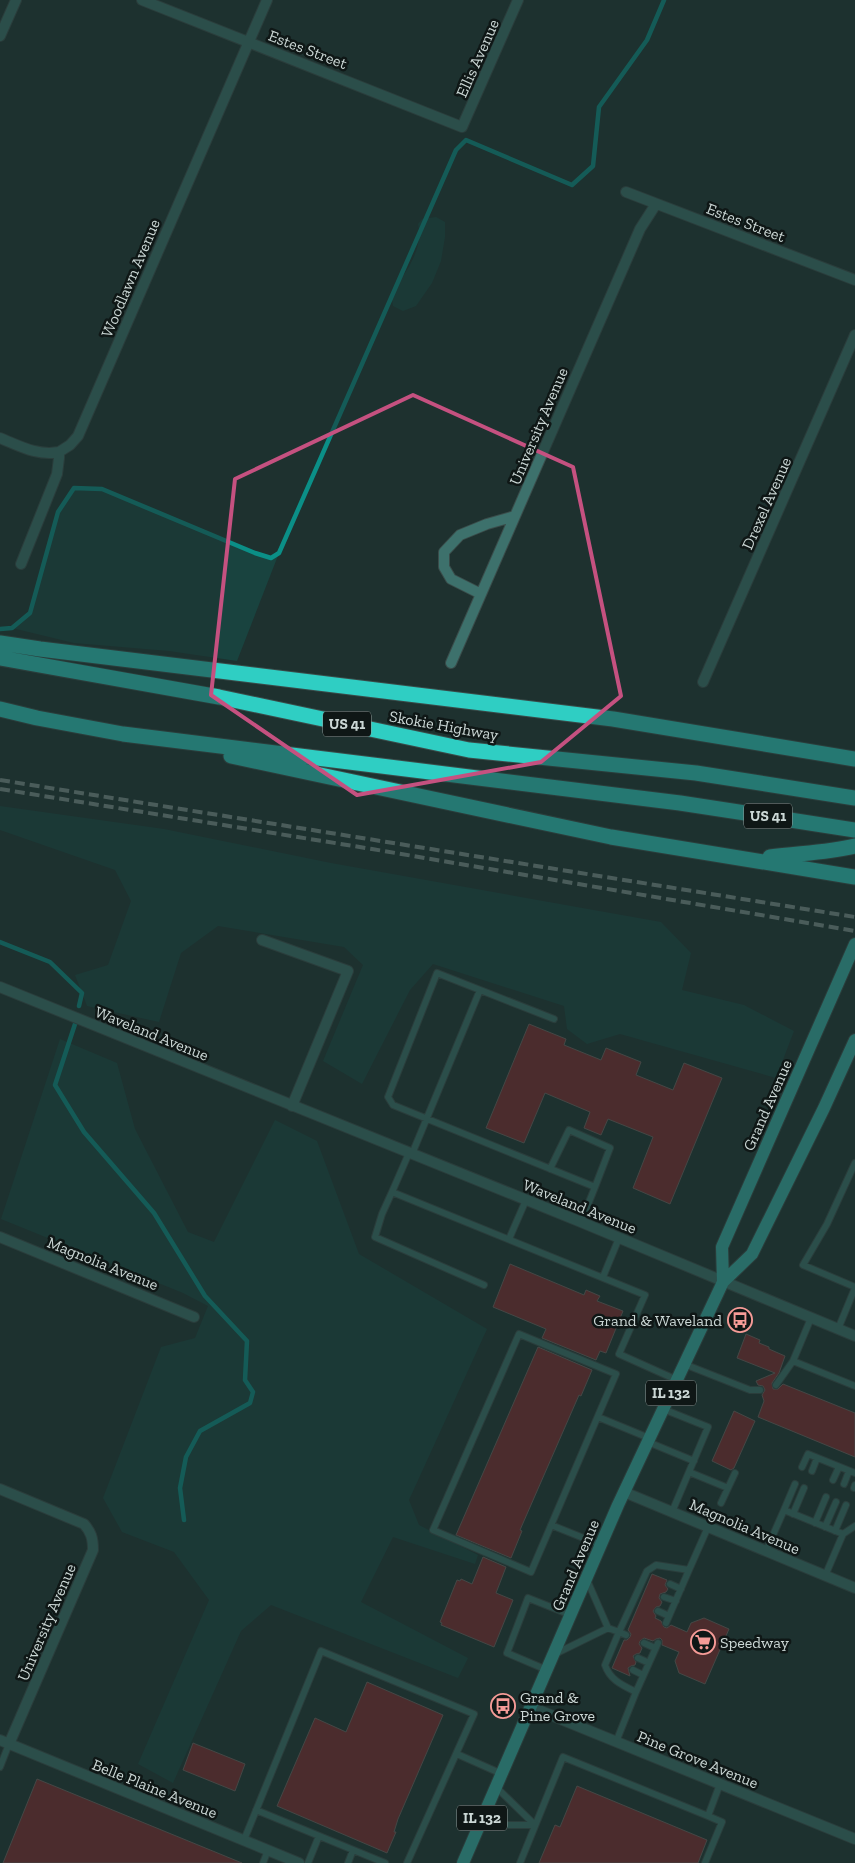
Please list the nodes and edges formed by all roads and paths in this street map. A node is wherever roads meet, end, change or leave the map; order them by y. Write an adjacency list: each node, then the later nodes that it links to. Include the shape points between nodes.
1 (16, 0): 5 (street)
2 (142, 0): 6 (street, Estes Street)
3 (266, 0): 6 (street, Woodlawn Avenue)
4 (518, 0): 7 (street, Ellis Avenue)
5 (0, 36)
6 (248, 42): 7 (street, Estes Street); 13 (street, Woodlawn Avenue, via 78,436)
7 (462, 127)
8 (626, 192): 9 (street, Estes Street)
9 (656, 204): 10 (street, Estes Street); 14 (street, University Avenue, via 640,229)
10 (855, 280)
11 (855, 335): 20 (street, Drexel Avenue)
12 (0, 438): 13 (street, via 36,453)
13 (59, 452): 15 (street, via 57,474)
14 (515, 516): 16 (street, University Avenue); 16 (street, via 460,535 444,552 444,568 451,579)
15 (21, 564)
16 (481, 594): 19 (street, University Avenue)
17 (0, 643): 23 (highway, via 613,719)
18 (0, 658): 24 (highway, Skokie Highway / US 41, via 219,697 469,750 696,773)
19 (451, 663)
20 (703, 682)
21 (0, 710): 22 (highway, US 41)
22 (123, 734): 25 (highway, US 41, via 680,803); 27 (highway, via 611,837)
23 (853, 759)
24 (855, 798)
25 (855, 830)
26 (855, 846): 27 (highway)
27 (756, 859): 28 (highway)
28 (855, 876)
29 (262, 940): 35 (street, via 348,971)
30 (855, 944): 48 (main road, Grand Avenue / IL 132, via 722,1247)
31 (0, 987): 35 (street, Waveland Avenue)
32 (480, 990): 33 (lane); 36 (lane); 36 (lane, via 437,973 388,1096 393,1105)
33 (554, 1019)
34 (855, 1040): 48 (main road, Grand Avenue / IL 132, via 752,1254)
35 (292, 1106): 37 (street, Waveland Avenue)
36 (426, 1118): 37 (lane); 39 (lane)
37 (411, 1154): 41 (lane); 42 (street, Waveland Avenue)
38 (855, 1163): 50 (lane, via 803,1266)
39 (550, 1169): 40 (lane); 40 (lane, via 568,1130 610,1148)
40 (595, 1188): 43 (lane)
41 (392, 1192): 46 (lane); 49 (lane, via 375,1237)
42 (526, 1200): 43 (street, Waveland Avenue); 46 (lane)
43 (581, 1222): 45 (street, Waveland Avenue)
44 (0, 1237): 51 (street, Magnolia Avenue)
45 (619, 1238): 47 (lane); 48 (street, Waveland Avenue)
46 (509, 1239): 47 (lane)
47 (603, 1277): 57 (lane, via 645,1294 619,1354)
48 (723, 1282): 52 (street, Waveland Avenue); 56 (main road, Grand Avenue / IL 132)
49 (484, 1285)
50 (855, 1288): 53 (lane)
51 (194, 1317)
52 (811, 1318): 53 (street, Waveland Avenue); 55 (lane)
53 (838, 1329): 54 (street, Waveland Avenue)
54 (855, 1336)
55 (793, 1361): 58 (lane); 59 (lane)
56 (684, 1364): 57 (main road, Grand Avenue / IL 132); 60 (lane, via 750,1390)
57 (677, 1380): 61 (main road, Grand Avenue / IL 132)
58 (776, 1385)
59 (855, 1386)
60 (760, 1390)
61 (663, 1409): 63 (main road, Grand Avenue / IL 132); 65 (lane, via 708,1427)
62 (598, 1417): 63 (lane); 87 (lane); 87 (lane, via 616,1374 519,1334 433,1530 531,1572)
63 (648, 1440): 65 (lane); 78 (main road, Grand Avenue / IL 132)
64 (817, 1458): 66 (lane, via 808,1454); 67 (lane); 68 (lane)
65 (694, 1461): 69 (lane)
66 (802, 1466)
67 (839, 1466): 70 (lane); 72 (lane)
68 (812, 1470)
69 (689, 1472): 75 (lane); 84 (lane)
70 (852, 1472): 74 (lane)
71 (735, 1473): 75 (lane)
72 (833, 1480)
73 (795, 1484): 83 (lane)
74 (844, 1484)
75 (728, 1488): 81 (lane)
76 (804, 1488): 85 (lane)
77 (0, 1489): 121 (street, University Avenue, via 84,1524 93,1539 93,1550)
78 (624, 1492): 84 (street, Magnolia Avenue); 93 (main road, Grand Avenue / IL 132)
79 (826, 1497): 86 (lane)
80 (836, 1502): 90 (lane)
81 (722, 1503)
82 (846, 1505): 91 (lane)
83 (784, 1510): 85 (lane); 94 (lane)
84 (672, 1512): 89 (street, Magnolia Avenue)
85 (793, 1514): 86 (lane)
86 (814, 1523): 90 (lane)
87 (550, 1525): 93 (lane)
88 (855, 1526): 92 (lane)
89 (708, 1527): 94 (street, Magnolia Avenue); 95 (lane)
90 (825, 1527): 91 (lane)
91 (835, 1531): 92 (lane)
92 (843, 1534): 96 (lane)
93 (601, 1545): 97 (main road, Grand Avenue / IL 132)
94 (766, 1551): 96 (street, Magnolia Avenue)
95 (689, 1570): 100 (lane); 108 (lane, via 656,1565 647,1571 643,1588)
96 (825, 1576): 99 (street, Magnolia Avenue)
97 (586, 1579): 104 (main road, Grand Avenue / IL 132); 107 (lane)
98 (670, 1584): 100 (lane)
99 (855, 1588)
100 (681, 1589): 102 (lane)
101 (664, 1597): 102 (lane)
102 (676, 1601): 105 (lane)
103 (658, 1611): 105 (lane)
104 (571, 1615): 113 (main road, Grand Avenue / IL 132); 116 (lane, via 528,1598 507,1653)
105 (670, 1616): 106 (lane)
106 (666, 1623)
107 (608, 1628): 108 (lane); 113 (lane)
108 (619, 1632): 109 (lane); 111 (lane)
109 (626, 1635)
110 (644, 1643): 115 (lane, via 656,1645)
111 (612, 1648): 112 (lane); 119 (lane, via 611,1660 605,1665 608,1675)
112 (619, 1651)
113 (554, 1654): 116 (main road, Grand Avenue / IL 132)
114 (638, 1658): 115 (lane)
115 (649, 1663): 118 (lane)
116 (547, 1670): 120 (main road, Grand Avenue / IL 132)
117 (632, 1670): 118 (lane)
118 (643, 1675): 119 (lane)
119 (636, 1692): 122 (lane)
120 (531, 1707): 122 (street, Pine Grove Avenue); 125 (main road, Grand Avenue / IL 132)
121 (5, 1742): 124 (lane); 134 (street, Belle Plaine Avenue)
122 (616, 1742): 126 (street, Pine Grove Avenue)
123 (457, 1754): 125 (lane); 128 (lane, via 474,1714 321,1651); 142 (lane)
124 (0, 1768)
125 (502, 1774): 127 (main road, Grand Avenue / IL 132)
126 (720, 1784): 129 (lane); 133 (street, Pine Grove Avenue)
127 (496, 1787): 130 (main road, Grand Avenue / IL 132); 131 (lane)
128 (256, 1810): 132 (lane); 134 (lane)
129 (708, 1816): 131 (lane, via 563,1758); 145 (lane, via 722,1822)
130 (479, 1825): 131 (lane); 143 (main road, Grand Avenue / IL 132)
131 (535, 1825): 144 (lane)
132 (319, 1836): 136 (lane); 139 (lane)
133 (855, 1839)
134 (244, 1840): 135 (street, Belle Plaine Avenue)
135 (268, 1850): 137 (lane); 138 (street, Belle Plaine Avenue)
136 (353, 1850): 140 (lane); 141 (lane)
137 (263, 1863)
138 (299, 1863)
139 (308, 1863)
140 (348, 1863)
141 (385, 1863)
142 (407, 1863)
143 (463, 1863)
144 (520, 1863)
145 (705, 1863)

